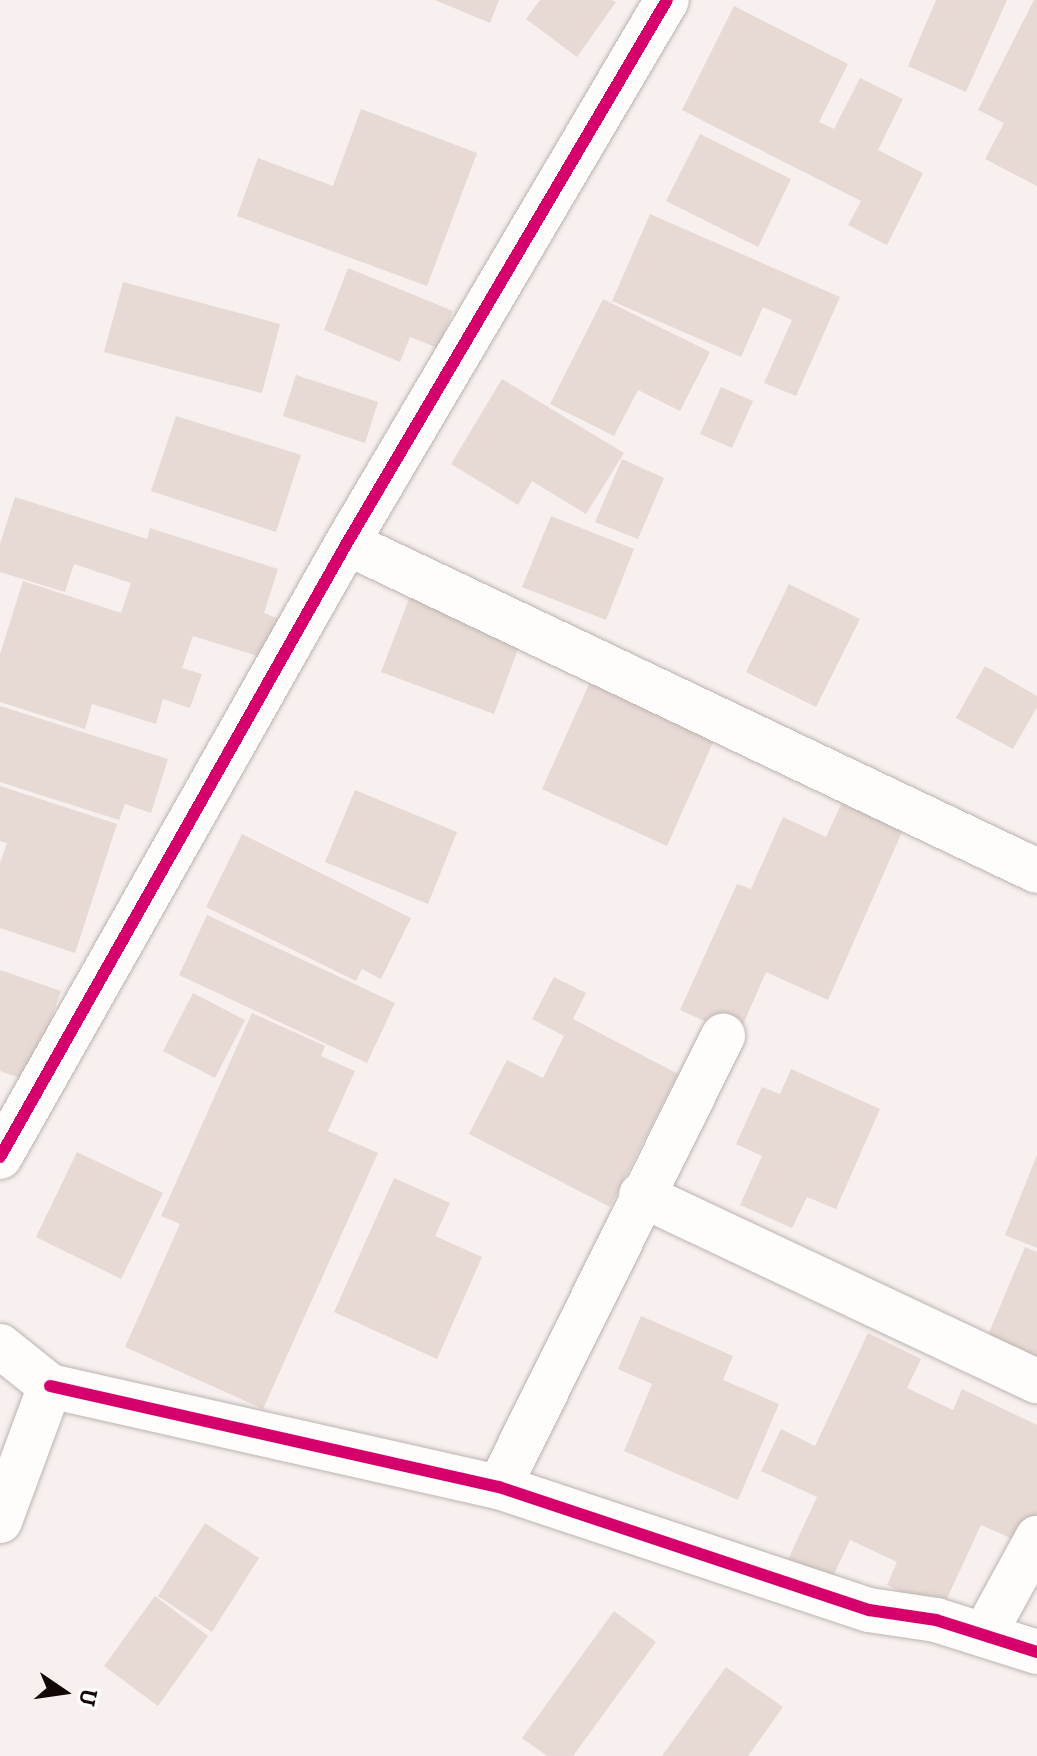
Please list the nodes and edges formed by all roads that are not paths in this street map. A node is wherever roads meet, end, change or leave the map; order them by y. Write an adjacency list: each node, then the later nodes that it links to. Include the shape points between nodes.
1 (667, 0): 2 (street)
2 (347, 543): 3 (street); 5 (street)
3 (1037, 871)
4 (723, 1036): 6 (street)
5 (0, 1157)
6 (641, 1195): 8 (street); 10 (street)
7 (0, 1346): 9 (street)
8 (1037, 1381)
9 (50, 1386): 10 (street); 11 (street)
10 (499, 1487): 13 (street, via 869,1610 936,1620)
11 (0, 1521)
12 (1037, 1538): 13 (street)
13 (984, 1635): 14 (street)
14 (1037, 1652)

